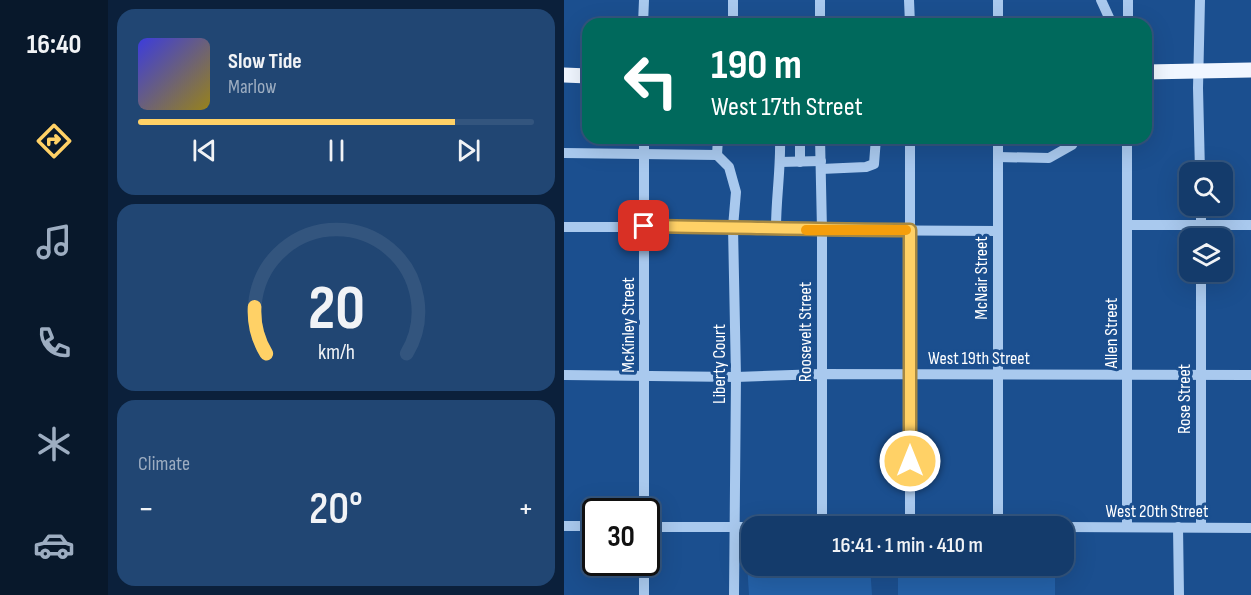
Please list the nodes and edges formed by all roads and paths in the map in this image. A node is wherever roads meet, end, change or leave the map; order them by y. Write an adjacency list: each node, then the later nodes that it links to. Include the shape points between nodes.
1 (644, 0): 9 (street)
2 (733, 0): 10 (street)
3 (820, 0): 11 (street)
4 (909, 0): 12 (street)
5 (998, 0): 13 (street)
6 (1101, 0): 14 (street)
7 (1128, 0): 15 (street)
8 (1200, 0): 16 (street)
9 (644, 18)
10 (733, 18)
11 (820, 18)
12 (910, 18)
13 (998, 18)
14 (1109, 18)
15 (1128, 18)
16 (1199, 70): 17 (main road); 18 (main road); 37 (street)
17 (1251, 70)
18 (1152, 72)
19 (564, 75): 20 (main road)
20 (582, 75)
21 (644, 144): 32 (street, McKinley Street)
22 (718, 144): 33 (street)
23 (780, 144): 35 (street)
24 (800, 144): 36 (street)
25 (820, 144): 38 (street, Roosevelt Street)
26 (876, 144): 38 (street, via 874,165)
27 (910, 144): 48 (street)
28 (998, 144): 34 (street, McNair Street)
29 (1073, 144): 34 (street, via 1049,158)
30 (1127, 144): 40 (street, Allen Street)
31 (564, 153): 32 (street)
32 (644, 154): 33 (street); 44 (street, McKinley Street)
33 (717, 155): 45 (street, Liberty Court, via 729,166 736,192)
34 (998, 157): 49 (street, McNair Street)
35 (780, 162): 36 (street); 46 (street)
36 (800, 162): 38 (street)
37 (1200, 162)
38 (821, 165): 47 (street, Roosevelt Street)
39 (1201, 216): 41 (street)
40 (1127, 225): 41 (street); 55 (street, Allen Street)
41 (1201, 225): 42 (street)
42 (1251, 225)
43 (564, 226): 44 (street)
44 (644, 226): 45 (street); 58 (street, McKinley Street)
45 (733, 226): 46 (street); 59 (street, Liberty Court)
46 (776, 228): 47 (street)
47 (822, 230): 48 (street); 51 (street, Roosevelt Street)
48 (910, 230): 49 (street); 52 (street)
49 (998, 231): 53 (street, McNair Street)
50 (1201, 282): 56 (street, Rose Street)
51 (822, 374): 52 (street, West 19th Street); 59 (street, West 19th Street); 61 (street, Roosevelt Street)
52 (910, 374): 53 (street, West 19th Street); 62 (street)
53 (998, 374): 55 (street, West 19th Street); 63 (street, McNair Street)
54 (564, 375): 58 (street, West 19th Street)
55 (1127, 375): 56 (street, West 19th Street); 68 (street, Allen Street)
56 (1201, 375): 57 (street, West 19th Street); 72 (street, Rose Street)
57 (1251, 375)
58 (645, 376): 59 (street, West 19th Street); 60 (street, McKinley Street)
59 (736, 378): 70 (street, Liberty Court)
60 (644, 498)
61 (822, 516)
62 (910, 516)
63 (998, 516)
64 (564, 526): 65 (street)
65 (582, 526)
66 (660, 526): 70 (street)
67 (1074, 527): 68 (street, West 20th Street)
68 (1127, 527): 69 (street, West 20th Street)
69 (1178, 527): 72 (street, West 20th Street); 77 (street)
70 (734, 528): 71 (street); 76 (street, Liberty Court)
71 (741, 528)
72 (1201, 528): 73 (street, West 20th Street)
73 (1251, 528)
74 (644, 576): 75 (street)
75 (644, 595)
76 (734, 595)
77 (1179, 595)

